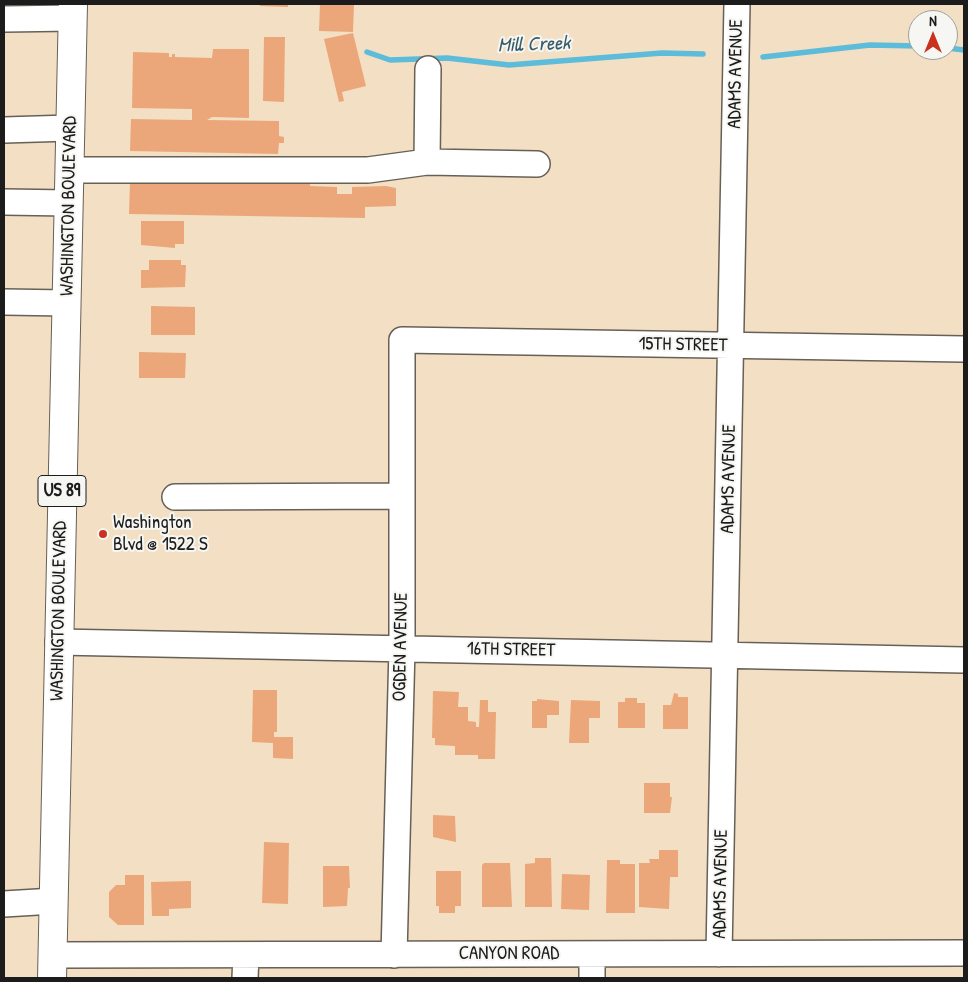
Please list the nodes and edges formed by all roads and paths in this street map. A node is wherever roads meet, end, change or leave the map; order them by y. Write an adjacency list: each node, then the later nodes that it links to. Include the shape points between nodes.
1 (737, 4): 15 (street, ADAMS AVENUE)
2 (73, 11): 3 (street); 5 (main road, WASHINGTON BOULEVARD / US 89)
3 (4, 19)
4 (428, 68): 7 (street)
5 (70, 128): 6 (street); 9 (main road, WASHINGTON BOULEVARD / US 89)
6 (4, 130)
7 (427, 162): 8 (street); 9 (street, via 368,170)
8 (537, 164)
9 (70, 170): 11 (main road, WASHINGTON BOULEVARD / US 89)
10 (8, 202): 11 (street)
11 (69, 203): 13 (main road, WASHINGTON BOULEVARD / US 89)
12 (4, 302): 13 (street)
13 (67, 303): 19 (main road, WASHINGTON BOULEVARD / US 89)
14 (402, 340): 15 (street, 15TH STREET); 17 (street, OGDEN AVENUE)
15 (731, 346): 16 (street, 15TH STREET); 21 (street, ADAMS AVENUE)
16 (964, 349)
17 (402, 496): 18 (street); 20 (street, OGDEN AVENUE)
18 (175, 497)
19 (58, 642): 20 (street, 16TH STREET); 23 (main road, WASHINGTON BOULEVARD / US 89)
20 (402, 648): 21 (street, 16TH STREET); 26 (street, OGDEN AVENUE)
21 (726, 654): 22 (street, 16TH STREET); 28 (street, ADAMS AVENUE)
22 (964, 660)
23 (54, 901): 24 (street); 29 (main road, WASHINGTON BOULEVARD / US 89)
24 (4, 904)
25 (964, 953): 28 (street, CANYON ROAD)
26 (394, 954): 27 (street, CANYON ROAD); 30 (street, CANYON ROAD)
27 (592, 954): 28 (street, CANYON ROAD); 31 (street)
28 (719, 954)
29 (53, 967): 30 (street, CANYON ROAD)
30 (245, 967)
31 (592, 978)

